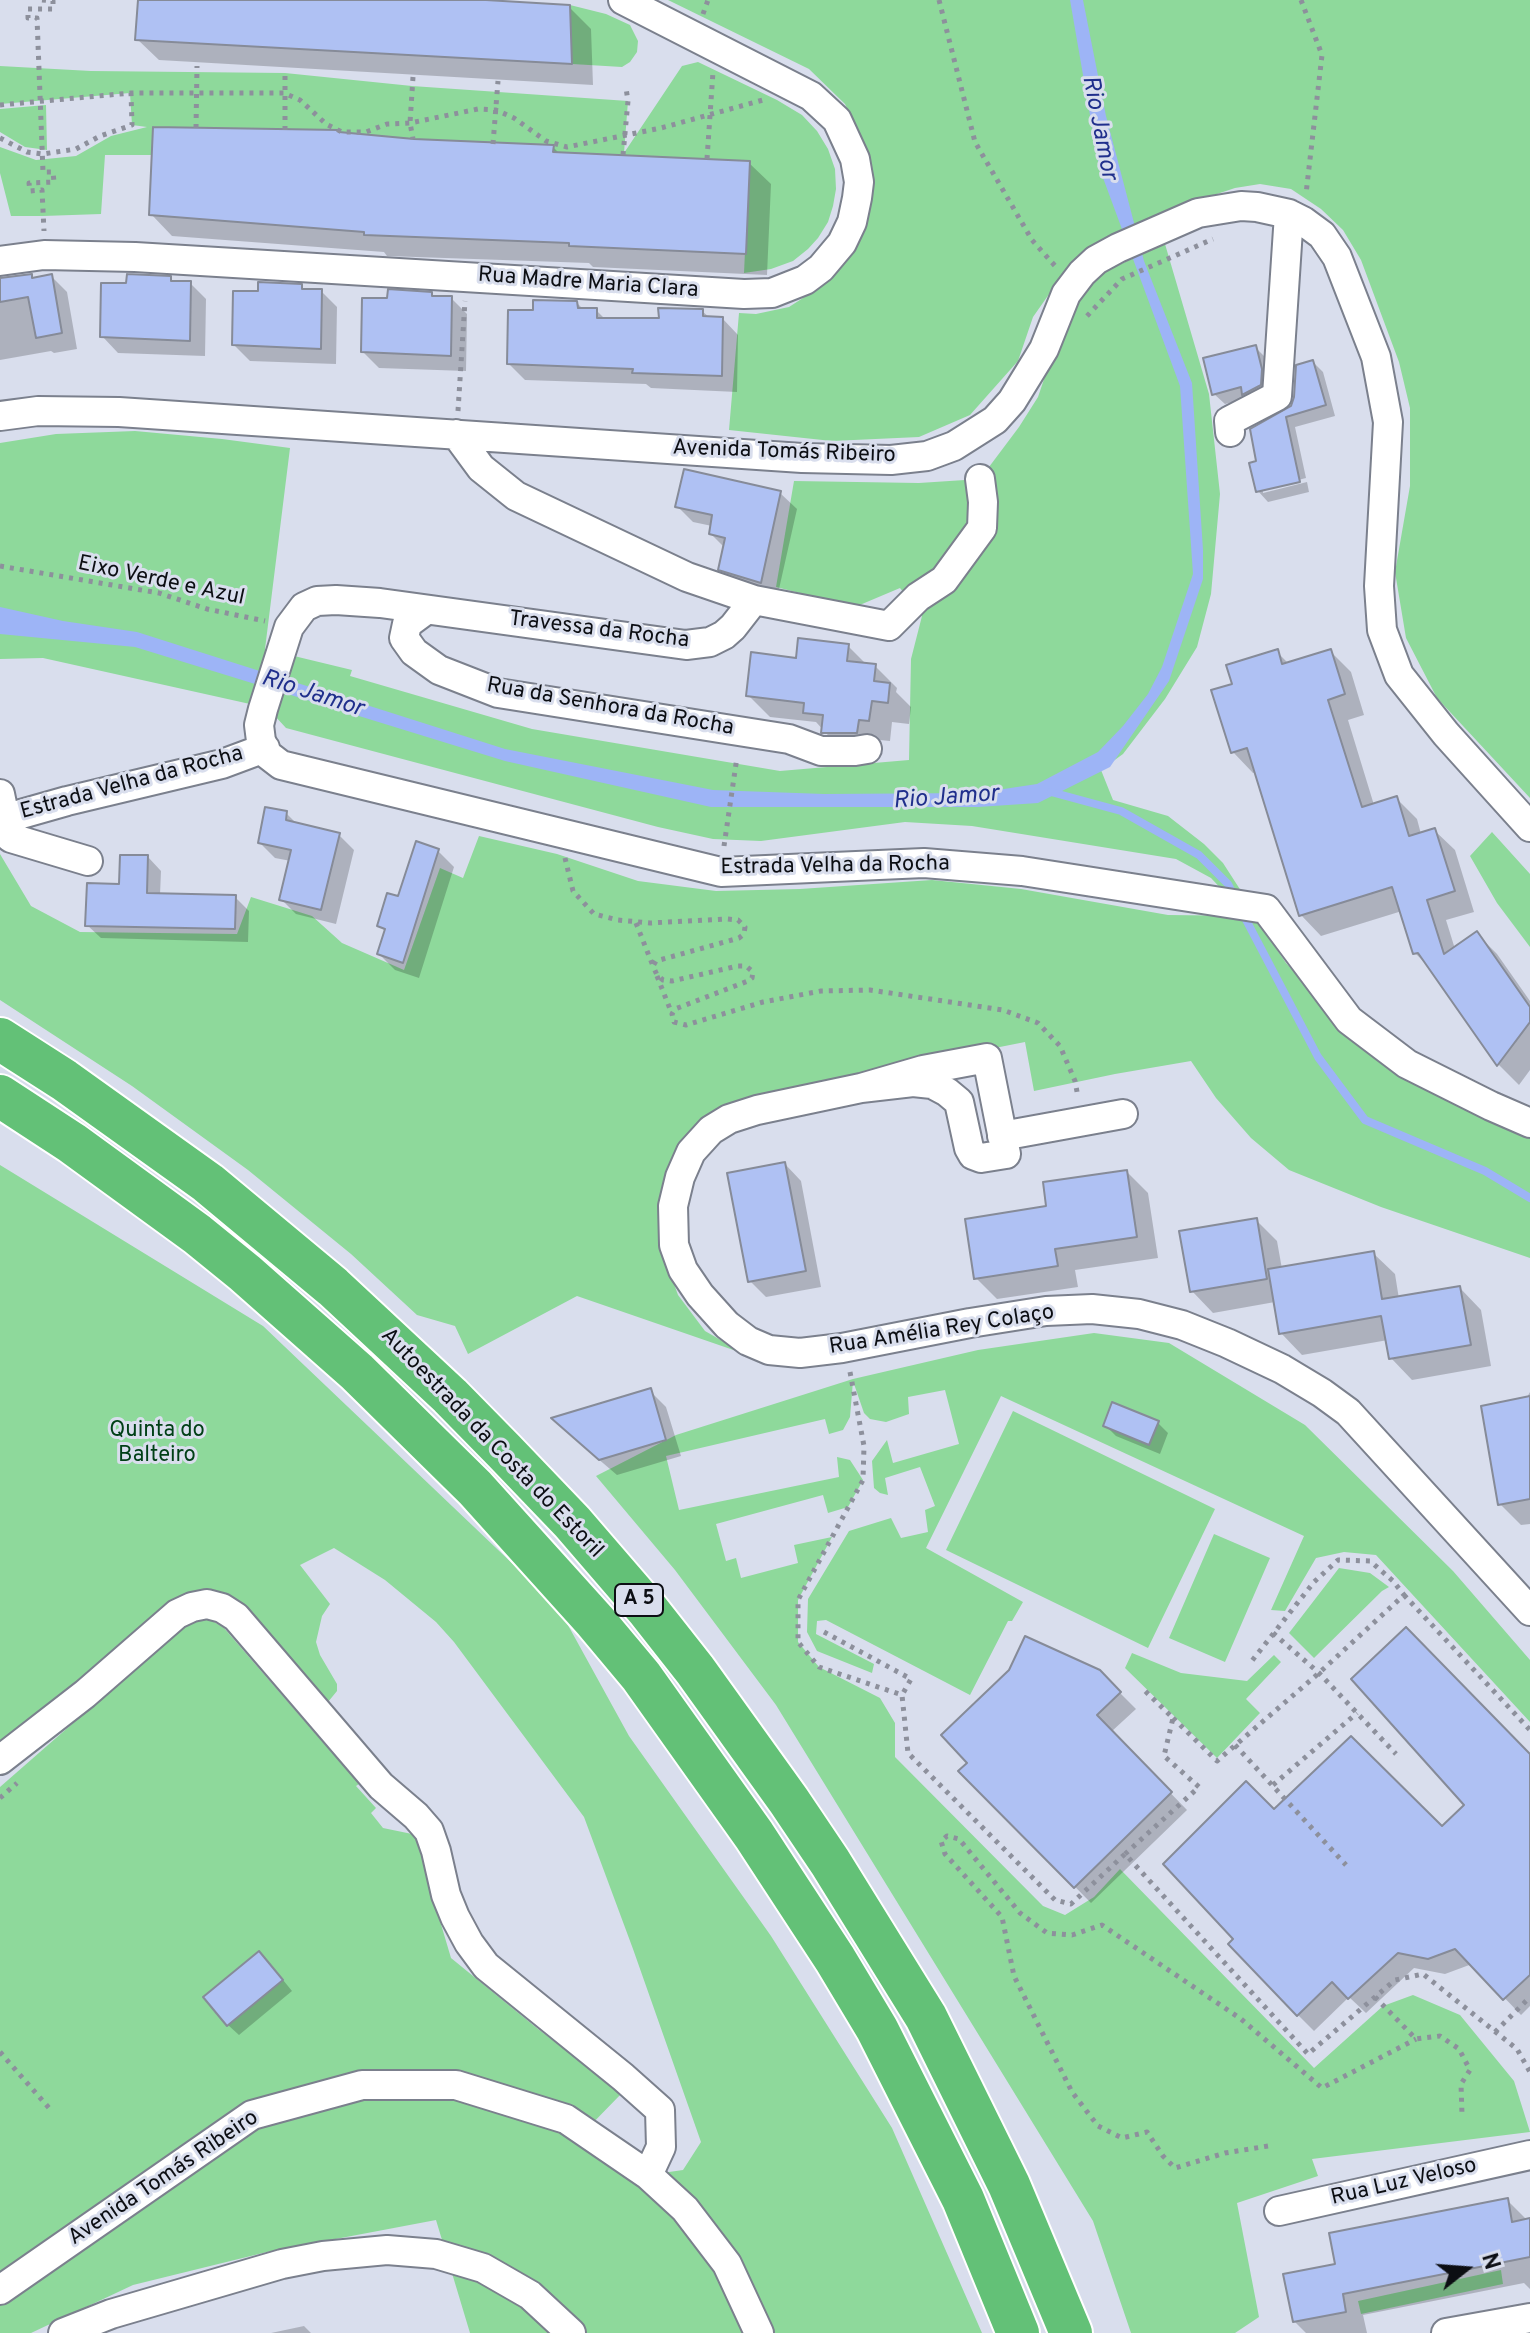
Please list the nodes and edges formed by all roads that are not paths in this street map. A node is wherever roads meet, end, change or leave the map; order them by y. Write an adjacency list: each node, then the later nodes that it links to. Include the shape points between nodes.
1 (623, 0): 3 (street, Rua Madre Maria Clara, via 811,96 837,120 859,182 852,222 842,243 805,280 772,293 744,294 135,257 44,255)
2 (1296, 218): 5 (street, via 1277,396 1229,421); 6 (street, Avenida Tomás Ribeiro, via 1241,206 1198,213 1096,260 1066,294 1044,349 1012,401 995,420 927,456 802,458); 13 (street, via 1322,235 1337,257 1376,357 1388,422 1379,586 1382,630 1399,675)
3 (0, 261)
4 (0, 416): 6 (street, Avenida Tomás Ribeiro, via 119,412)
5 (1230, 432)
6 (456, 434): 8 (street, via 481,468 516,496 687,577)
7 (980, 479): 8 (street, via 982,528 944,580 889,626)
8 (754, 600): 9 (street, Travessa da Rocha, via 724,635 686,645)
9 (426, 610): 10 (street, Estrada Velha da Rocha, via 336,600 304,607 289,627 263,709 259,725); 11 (street, Rua da Senhora da Rocha, via 407,624 404,638 414,652 439,670 498,693 789,739 821,751)
10 (265, 748): 12 (street, Estrada Velha da Rocha, via 222,764); 21 (street, Estrada Velha da Rocha, via 281,765 721,872 924,863 1022,871 1266,909 1349,1020 1407,1064)
11 (867, 749)
12 (1, 815): 14 (street, via 11,838)
13 (1530, 827)
14 (88, 861)
15 (0, 1039): 34 (highway, Autoestrada da Costa do Estoril / A 5, via 208,1183 333,1287 493,1440 647,1609 789,1801 926,2017 1009,2185)
16 (977, 1060): 17 (street); 19 (street, via 959,1078); 22 (street, via 987,1058)
17 (861, 1088): 19 (street, via 932,1084); 23 (street, Rua Amélia Rey Colaço, via 729,1119 691,1152 673,1206 674,1245 683,1270 727,1325 769,1350 800,1353 1046,1311 1092,1309 1182,1325 1282,1369 1348,1412)
18 (0, 1096): 33 (highway, Autoestrada da Costa do Estoril / A 5, via 197,1234 357,1372 475,1488 632,1665 754,1835 877,2029 963,2199)
19 (959, 1102): 22 (street, via 973,1155 1006,1154)
20 (1123, 1114): 22 (street)
21 (1530, 1123)
22 (1002, 1136)
23 (1530, 1611)
24 (0, 1760): 26 (street, via 177,1614 207,1604 222,1608 236,1617 381,1786 429,1831 455,1917 486,1966 660,2110 661,2147)
25 (1530, 2155): 27 (street, Rua Luz Veloso)
26 (648, 2175): 28 (street, Avenida Tomás Ribeiro, via 566,2119 456,2085 362,2085 252,2115); 32 (street, Avenida Tomás Ribeiro, via 685,2209 727,2264)
27 (1279, 2211)
28 (0, 2290)
29 (1530, 2318): 35 (street)
30 (63, 2333): 31 (street, via 282,2264 387,2250 436,2254 483,2268 530,2295)
31 (571, 2333)
32 (759, 2333)
33 (1018, 2333)
34 (1071, 2333)
35 (1446, 2333)

